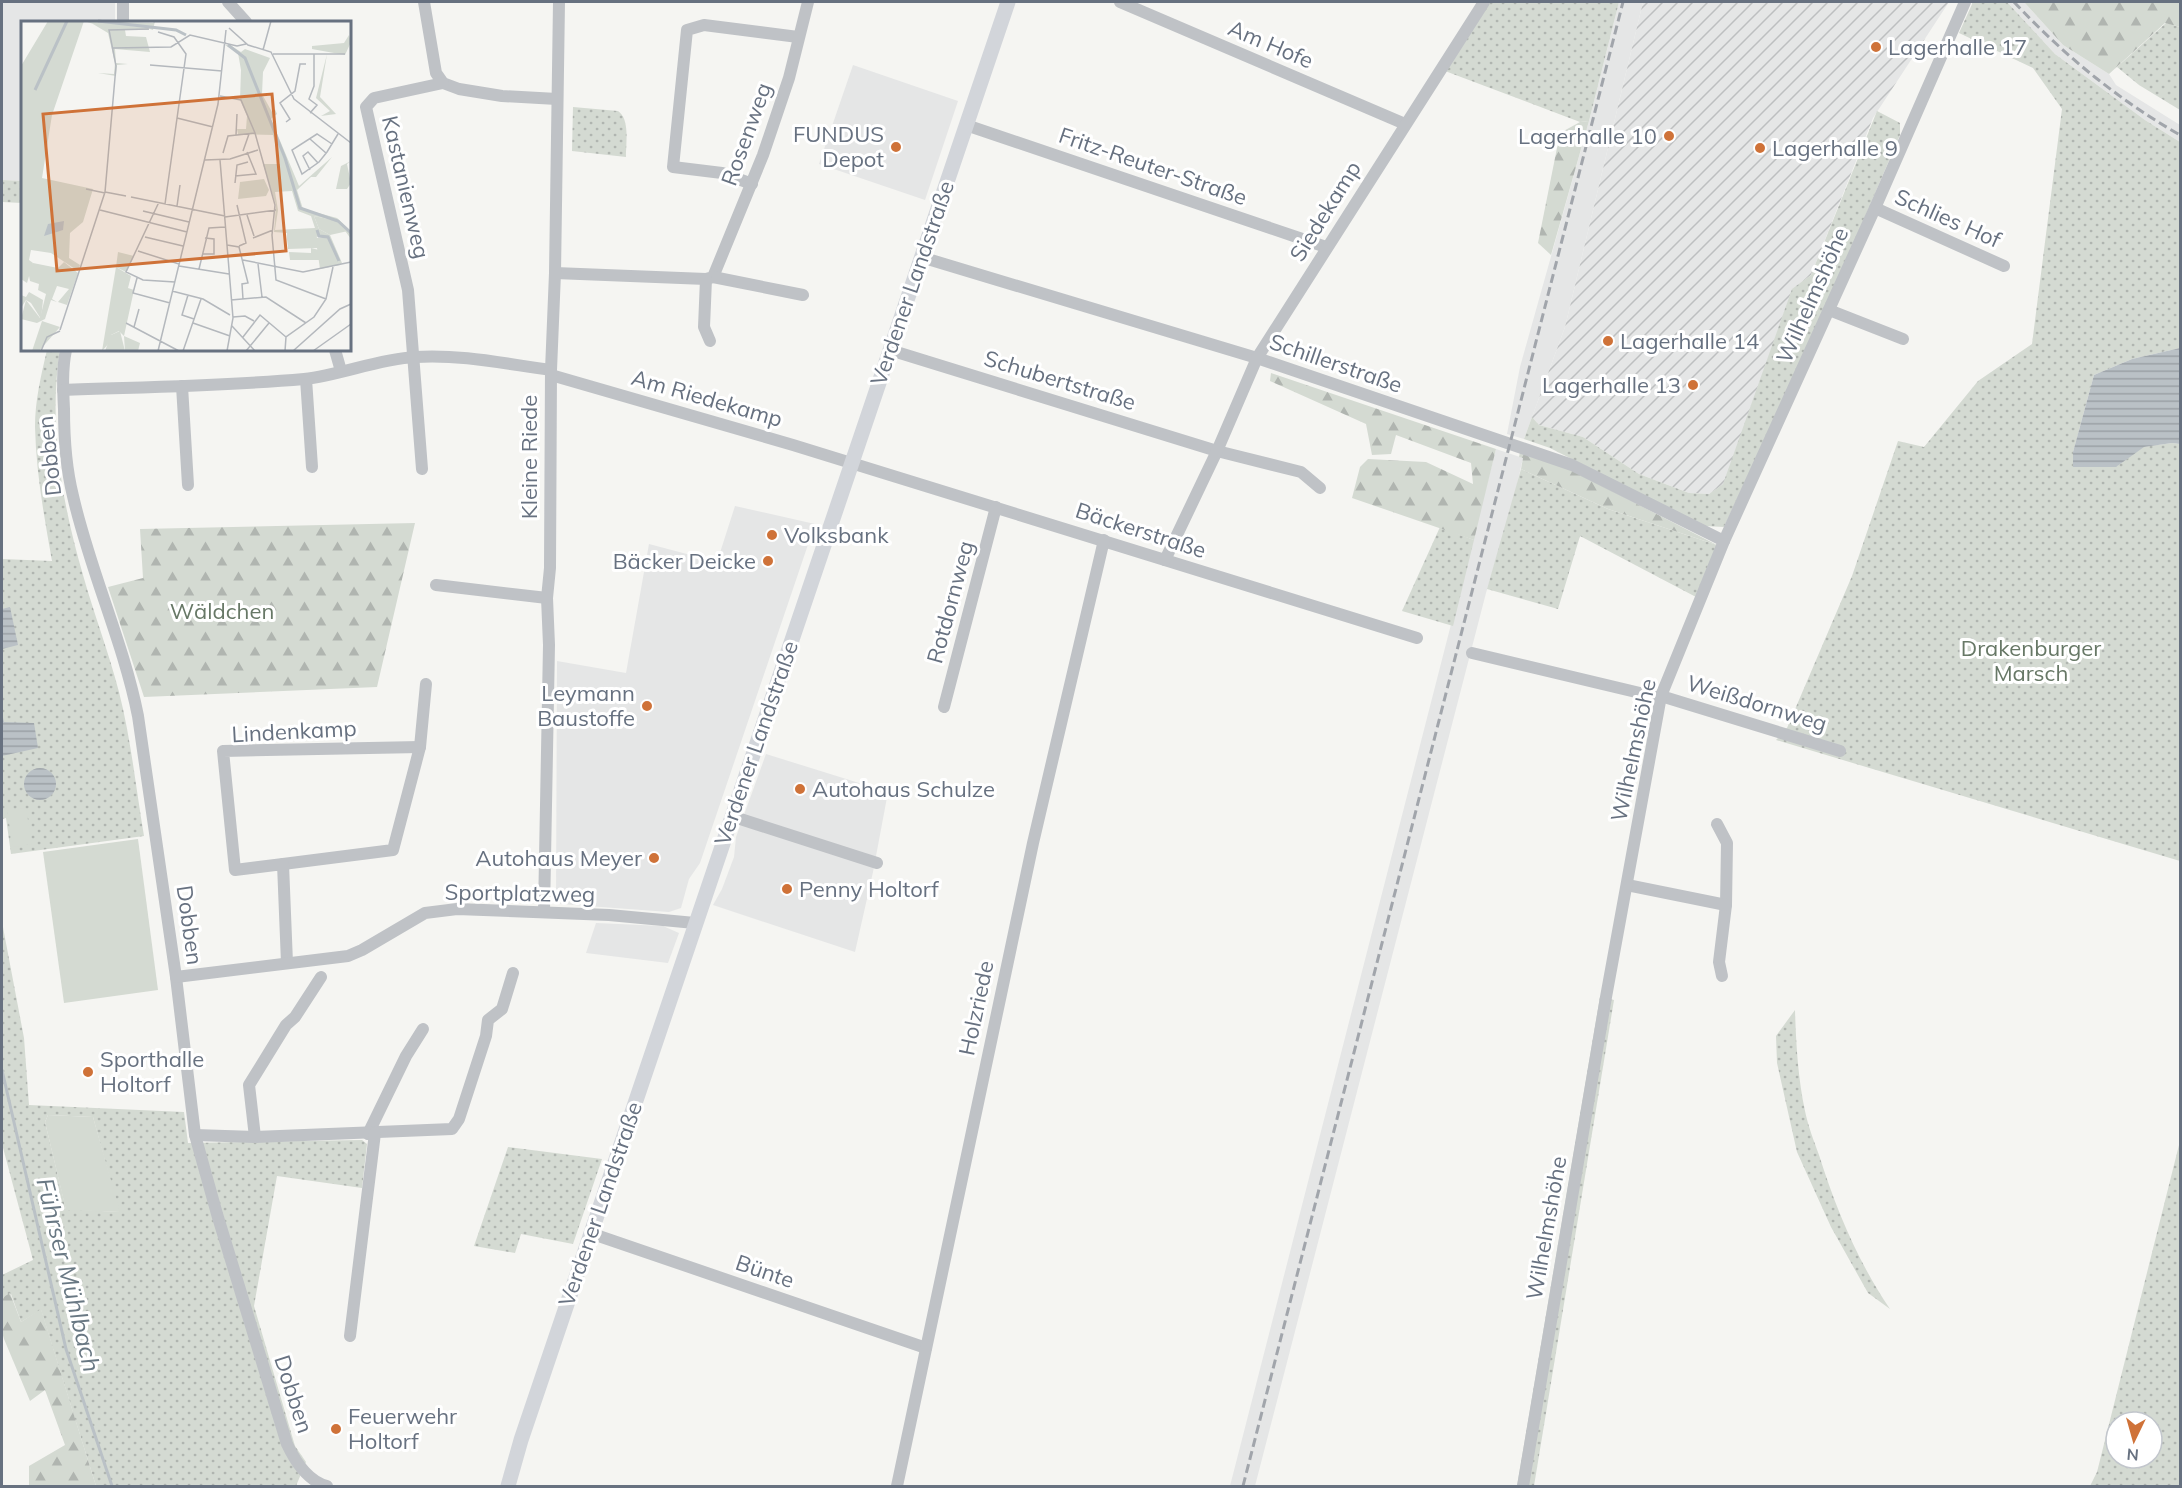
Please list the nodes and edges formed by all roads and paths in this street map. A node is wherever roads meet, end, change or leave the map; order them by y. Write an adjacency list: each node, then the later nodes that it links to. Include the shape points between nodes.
1 (123, 2): 10 (street)
2 (228, 2): 11 (street)
3 (424, 2): 13 (street, via 436,73)
4 (559, 2): 14 (street, Kleine Riede)
5 (808, 2): 12 (street, Rosenweg)
6 (1008, 2): 16 (main road, Verdener Landstraße)
7 (1120, 2): 15 (street, Am Hofe)
8 (1484, 2): 15 (street, Siedekamp)
9 (1965, 2): 18 (street, Wilhelmshöhe)
10 (123, 21)
11 (245, 21)
12 (798, 37): 17 (street, Rosenweg, via 789,78); 17 (street, via 704,25 687,30 673,167 722,173)
13 (443, 83): 14 (street, via 502,96); 31 (street, Kastanienweg, via 374,98 366,107 408,290)
14 (557, 99): 22 (street, Kleine Riede)
15 (1405, 124): 19 (street, Siedekamp)
16 (966, 125): 19 (street, Fritz-Reuter-Straße); 20 (main road, Verdener Landstraße)
17 (752, 184): 23 (street, Rosenweg)
18 (1875, 208): 21 (street, Schlies Hof); 25 (street, Wilhelmshöhe)
19 (1326, 248): 32 (street, Siedekamp)
20 (921, 257): 28 (main road, Verdener Landstraße); 32 (street, Schillerstraße)
21 (2004, 266)
22 (555, 273): 23 (street); 34 (street, Kleine Riede)
23 (709, 278): 24 (street); 27 (street, Rosenweg, via 704,327)
24 (803, 296)
25 (1829, 310): 26 (street); 46 (street, Wilhelmshöhe)
26 (1903, 339)
27 (710, 341)
28 (890, 350): 38 (street, Schubertstraße); 39 (main road, Verdener Landstraße)
29 (66, 351): 37 (street, Dobben)
30 (335, 351): 33 (street)
31 (414, 357): 33 (street, Am Riedekamp); 34 (street, Am Riedekamp, via 483,360); 41 (street)
32 (1254, 357): 38 (street, Siedekamp); 46 (street, Schillerstraße, via 1572,465)
33 (341, 371): 35 (street, Am Riedekamp)
34 (550, 373): 39 (street, Am Riedekamp); 49 (street, Kleine Riede)
35 (306, 379): 36 (street, Am Riedekamp); 40 (street)
36 (182, 386): 37 (street, Am Riedekamp); 42 (street)
37 (63, 390): 68 (street, Dobben, via 64,438 72,494 131,679)
38 (1217, 451): 43 (street, via 1301,472); 47 (street, Siedekamp)
39 (851, 464): 44 (street, Bäckerstraße); 57 (main road, Verdener Landstraße)
40 (312, 467)
41 (422, 469)
42 (188, 485)
43 (1320, 488)
44 (996, 507): 45 (street, Bäckerstraße); 54 (street, Rotdornweg)
45 (1104, 540): 47 (street, Bäckerstraße); 76 (street, Holzriede, via 1033,843)
46 (1724, 541): 53 (street, Wilhelmshöhe)
47 (1164, 560): 50 (street, Bäckerstraße)
48 (436, 585): 49 (street)
49 (547, 598): 63 (street, Kleine Riede)
50 (1417, 638)
51 (1472, 653): 53 (street, Weißdornweg)
52 (426, 684): 55 (street, Lindenkamp)
53 (1661, 697): 56 (street, Weißdornweg); 61 (street, Wilhelmshöhe)
54 (944, 707)
55 (420, 747): 60 (street, Lindenkamp, via 393,850); 60 (street, Lindenkamp, via 223,751 235,870)
56 (1840, 751)
57 (731, 816): 59 (street); 64 (main road, Verdener Landstraße)
58 (1717, 824): 62 (street, via 1727,843)
59 (877, 863)
60 (283, 864): 65 (street)
61 (1627, 885): 62 (street); 80 (street, Wilhelmshöhe)
62 (1726, 905): 67 (street, via 1719,962)
63 (544, 912): 64 (street, Sportplatzweg); 65 (street, Sportplatzweg, via 457,909 425,914 348,956)
64 (695, 923): 74 (main road, Verdener Landstraße)
65 (287, 963): 68 (street, Sportplatzweg)
66 (513, 973): 71 (street, via 502,1009 488,1020 459,1119 452,1129)
67 (1722, 976)
68 (176, 977): 72 (street, Dobben)
69 (321, 977): 73 (street, via 249,1085)
70 (423, 1029): 71 (street, via 406,1056)
71 (372, 1133): 73 (street); 75 (street)
72 (195, 1135): 73 (street); 77 (street, Dobben, via 287,1444 308,1475)
73 (255, 1137)
74 (590, 1233): 76 (street, Bünte); 78 (main road, Verdener Landstraße)
75 (350, 1336)
76 (926, 1348): 79 (street, Holzriede)
77 (327, 1486)
78 (508, 1486)
79 (897, 1486)
80 (1523, 1486)

